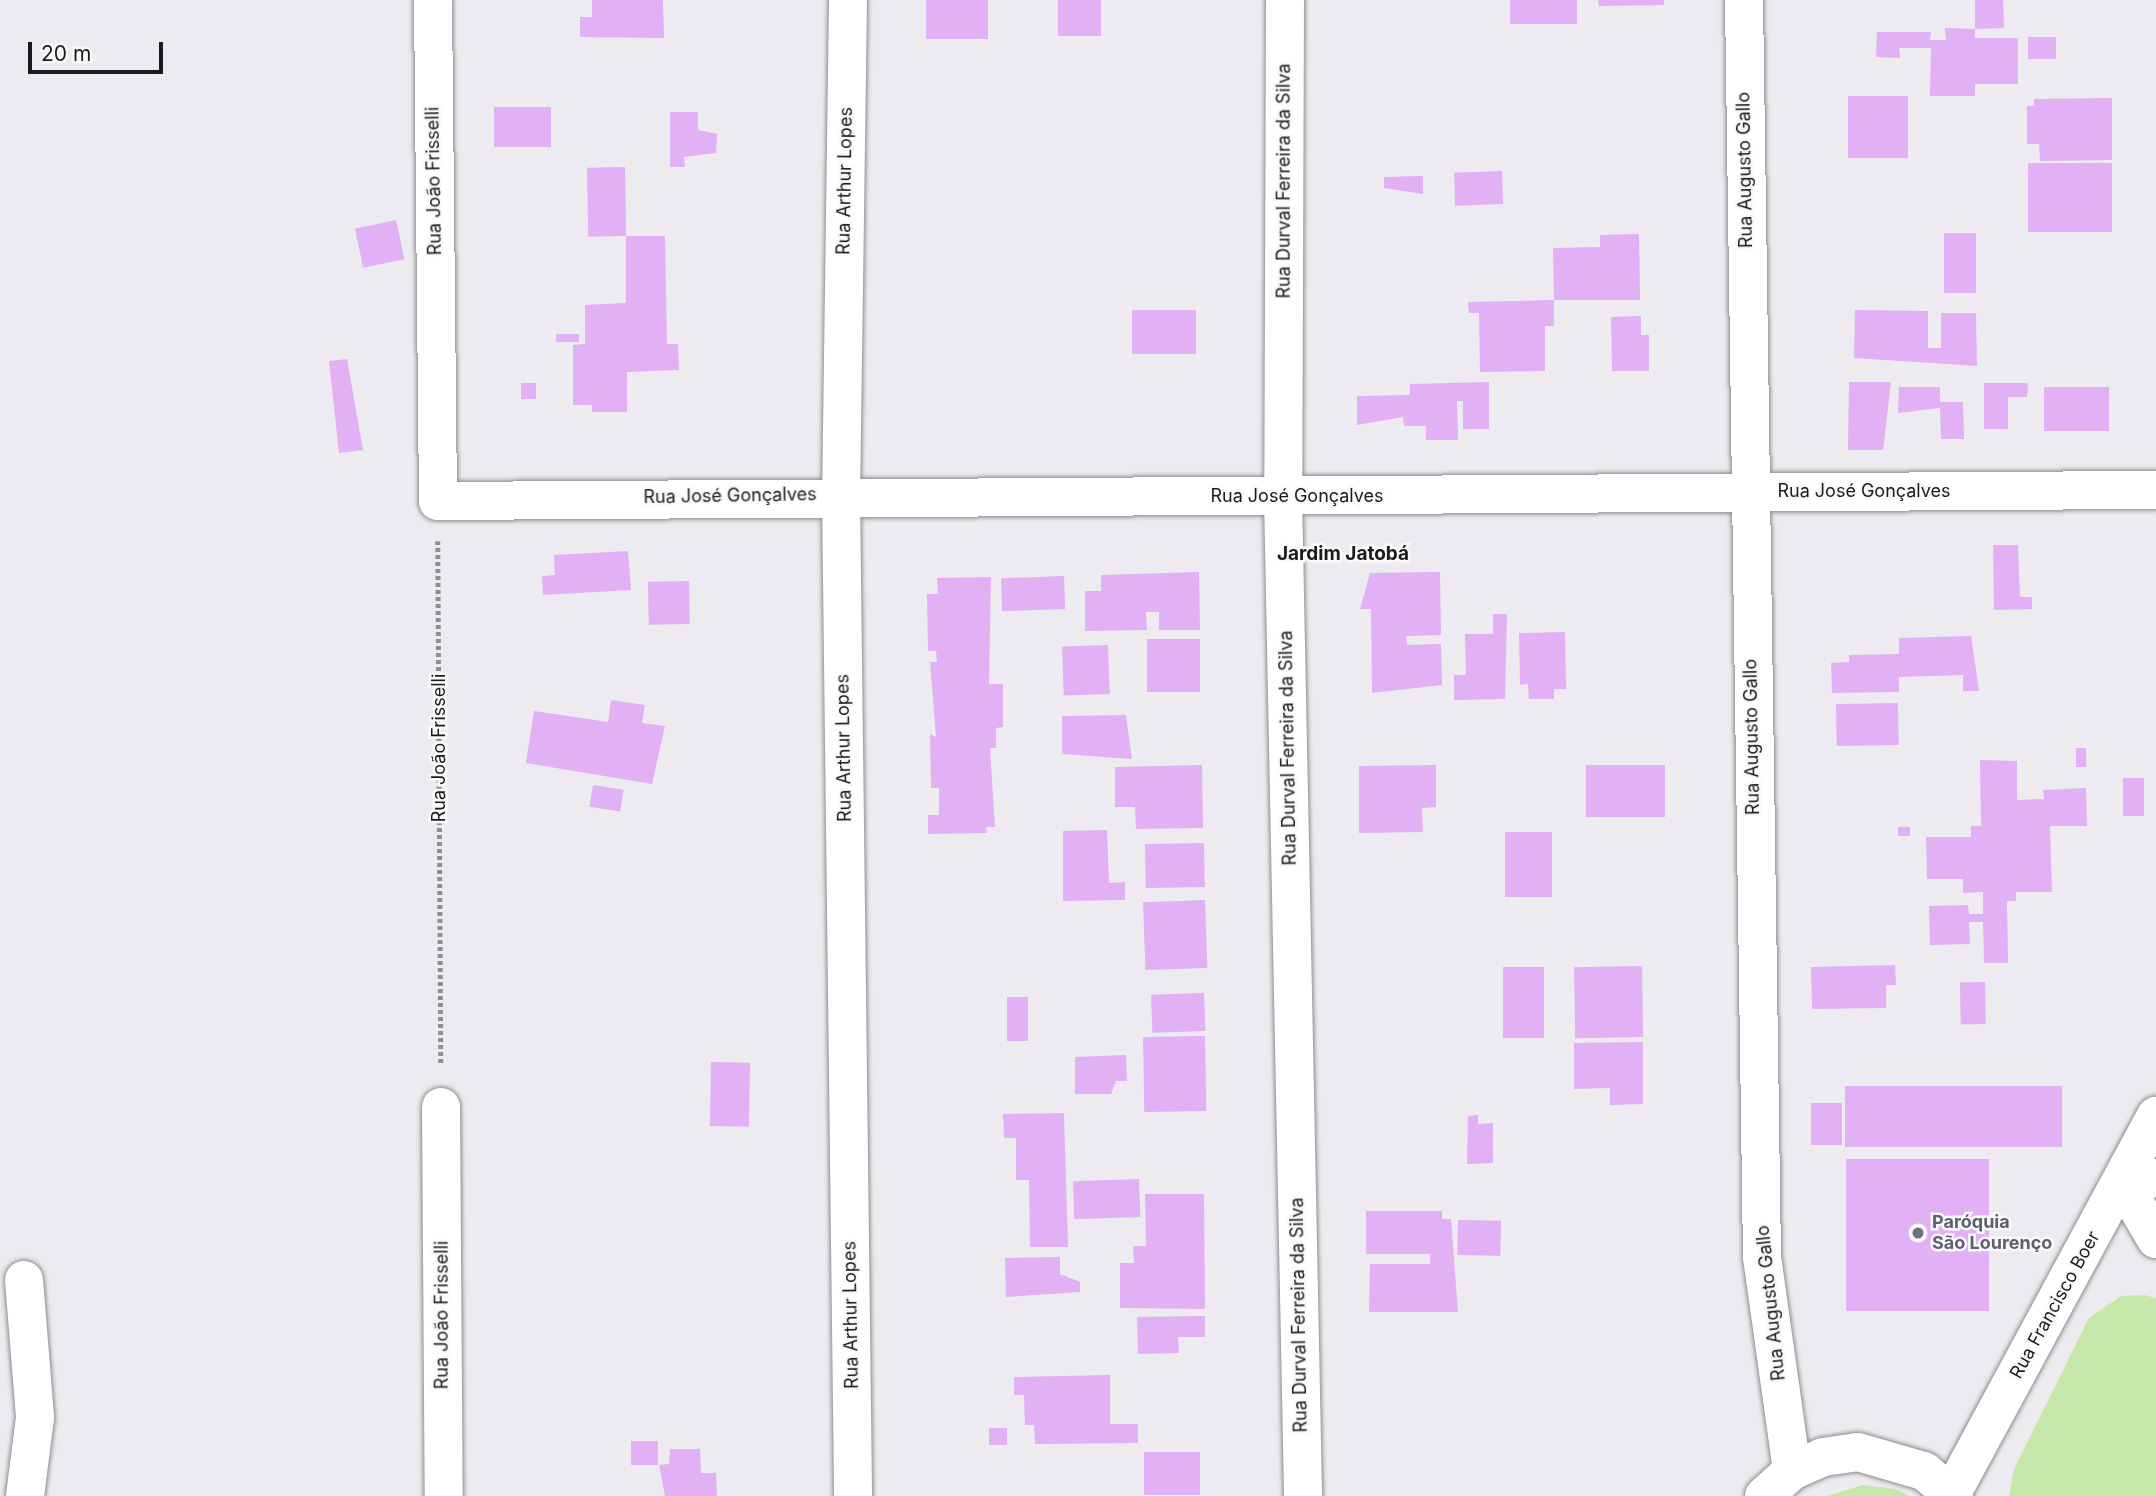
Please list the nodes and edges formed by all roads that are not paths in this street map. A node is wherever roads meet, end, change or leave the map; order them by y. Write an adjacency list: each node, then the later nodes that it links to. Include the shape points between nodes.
1 (433, 0): 9 (street, Rua João Frisselli)
2 (848, 0): 7 (street, Rua Arthur Lopes)
3 (1285, 0): 8 (street, Rua Durval Ferreira da Silva)
4 (1744, 0): 6 (street, Rua Augusto Gallo)
5 (2156, 489): 6 (street, Rua José Gonçalves)
6 (1748, 492): 8 (street, Rua José Gonçalves); 15 (street, Rua Augusto Gallo, via 1762,1257)
7 (841, 494): 8 (street, Rua José Gonçalves); 9 (street, Rua José Gonçalves); 19 (street, Rua Arthur Lopes)
8 (1283, 496): 20 (street, Rua Durval Ferreira da Silva)
9 (438, 501)
10 (441, 1107): 18 (street, Rua João Frisselli)
11 (2156, 1116): 12 (street, Rua Francisco Boer)
12 (2140, 1180): 13 (street); 16 (street, Rua Francisco Boer)
13 (2156, 1239)
14 (24, 1280): 17 (street, via 35,1418)
15 (1792, 1471): 16 (street, via 1823,1457 1858,1452 1914,1466); 21 (street)
16 (1953, 1495)
17 (26, 1496)
18 (444, 1496)
19 (853, 1496)
20 (1303, 1496)
21 (1764, 1496)

